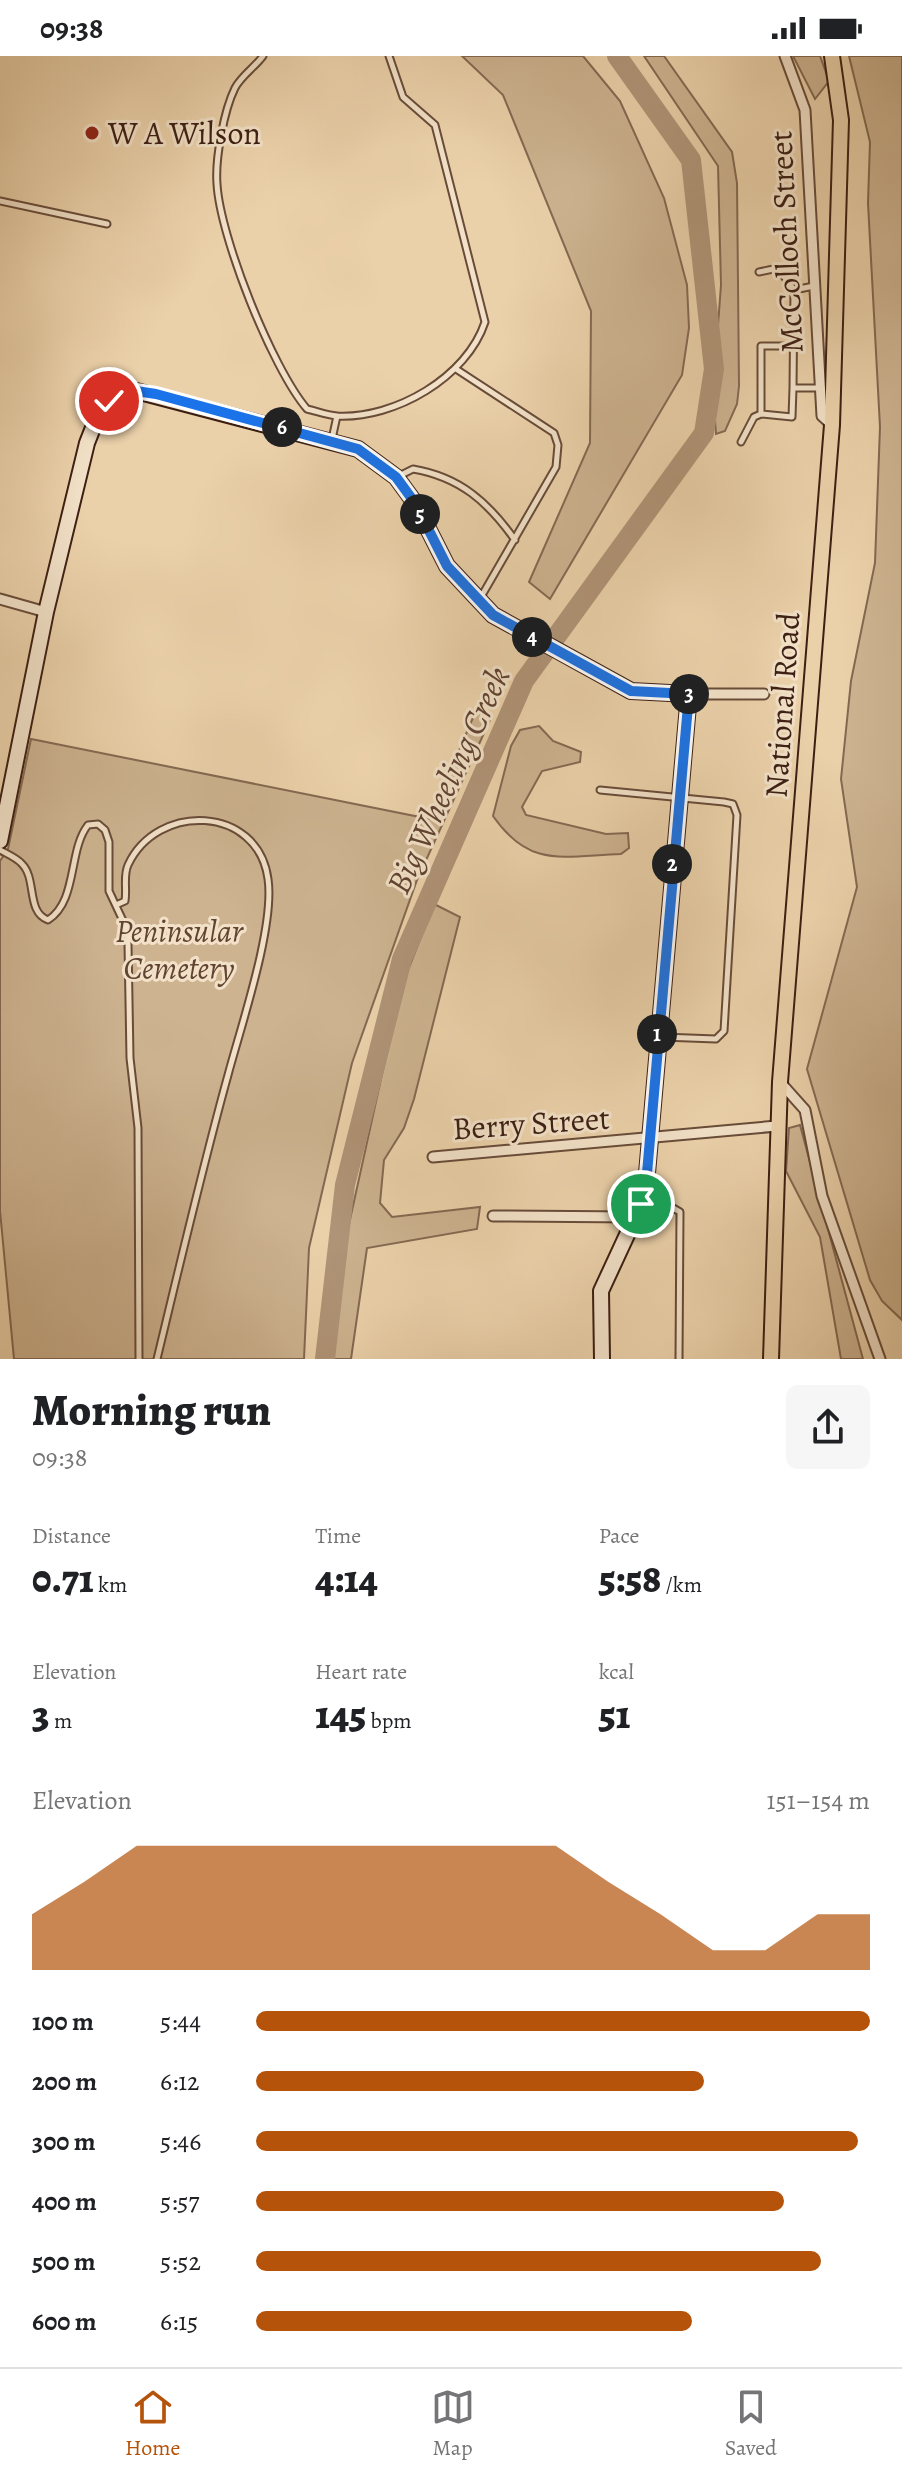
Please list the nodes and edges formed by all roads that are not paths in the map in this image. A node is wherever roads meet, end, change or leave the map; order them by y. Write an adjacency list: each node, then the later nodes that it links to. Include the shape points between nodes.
1 (263, 56): 15 (lane, via 236,85 227,110 217,183 222,210 243,283 285,379 307,409)
2 (389, 56): 11 (lane, via 403,97 435,125 485,322 478,341)
3 (785, 56): 8 (street, McColloch Street, via 805,110)
4 (832, 56): 16 (main road, National Road, via 841,120)
5 (0, 201): 6 (lane)
6 (107, 224)
7 (759, 272): 9 (lane, via 778,268)
8 (815, 286): 9 (lane); 13 (street, McColloch Street)
9 (794, 290): 10 (lane)
10 (794, 346): 12 (lane); 14 (lane, via 761,346)
11 (456, 369): 15 (lane, via 419,395); 20 (lane, via 556,436 556,467)
12 (793, 388): 13 (lane); 14 (lane, via 792,417)
13 (821, 388): 16 (street, McColloch Street, via 822,416)
14 (761, 414): 18 (lane)
15 (337, 416): 17 (lane)
16 (832, 425): 32 (main road, National Road)
17 (332, 440): 19 (street, via 375,459); 23 (street, via 156,394 136,391 109,401 87,443)
18 (741, 442)
19 (396, 477): 20 (lane, via 413,469 453,480 493,510); 22 (street, via 447,566)
20 (515, 540): 22 (lane)
21 (0, 599): 23 (street)
22 (478, 601): 24 (street, via 520,631 631,691)
23 (46, 612): 28 (street)
24 (689, 694): 25 (street); 27 (street)
25 (764, 694)
26 (600, 790): 27 (lane)
27 (678, 797): 31 (street); 31 (lane, via 733,804 737,815 724,1031 716,1039)
28 (0, 841)
29 (0, 850): 30 (lane, via 22,864 36,909 48,920 68,887 81,833 98,824 109,842 109,891)
30 (116, 905): 38 (lane, via 128,944 130,1058 138,1128); 39 (lane, via 125,901 127,867 136,852 160,829 177,822 206,820 234,828 263,859 269,907)
31 (657, 1037): 34 (street)
32 (780, 1082): 33 (main road, National Road); 43 (street, via 805,1110 822,1196)
33 (777, 1126): 34 (street, Berry Street); 42 (main road, National Road)
34 (650, 1140): 35 (street, Berry Street); 36 (street)
35 (433, 1157)
36 (638, 1210): 37 (street); 40 (street, via 601,1291); 41 (lane, via 668,1205 680,1212)
37 (493, 1216)
38 (139, 1359)
39 (157, 1359)
40 (602, 1359)
41 (679, 1359)
42 (771, 1359)
43 (880, 1359)

